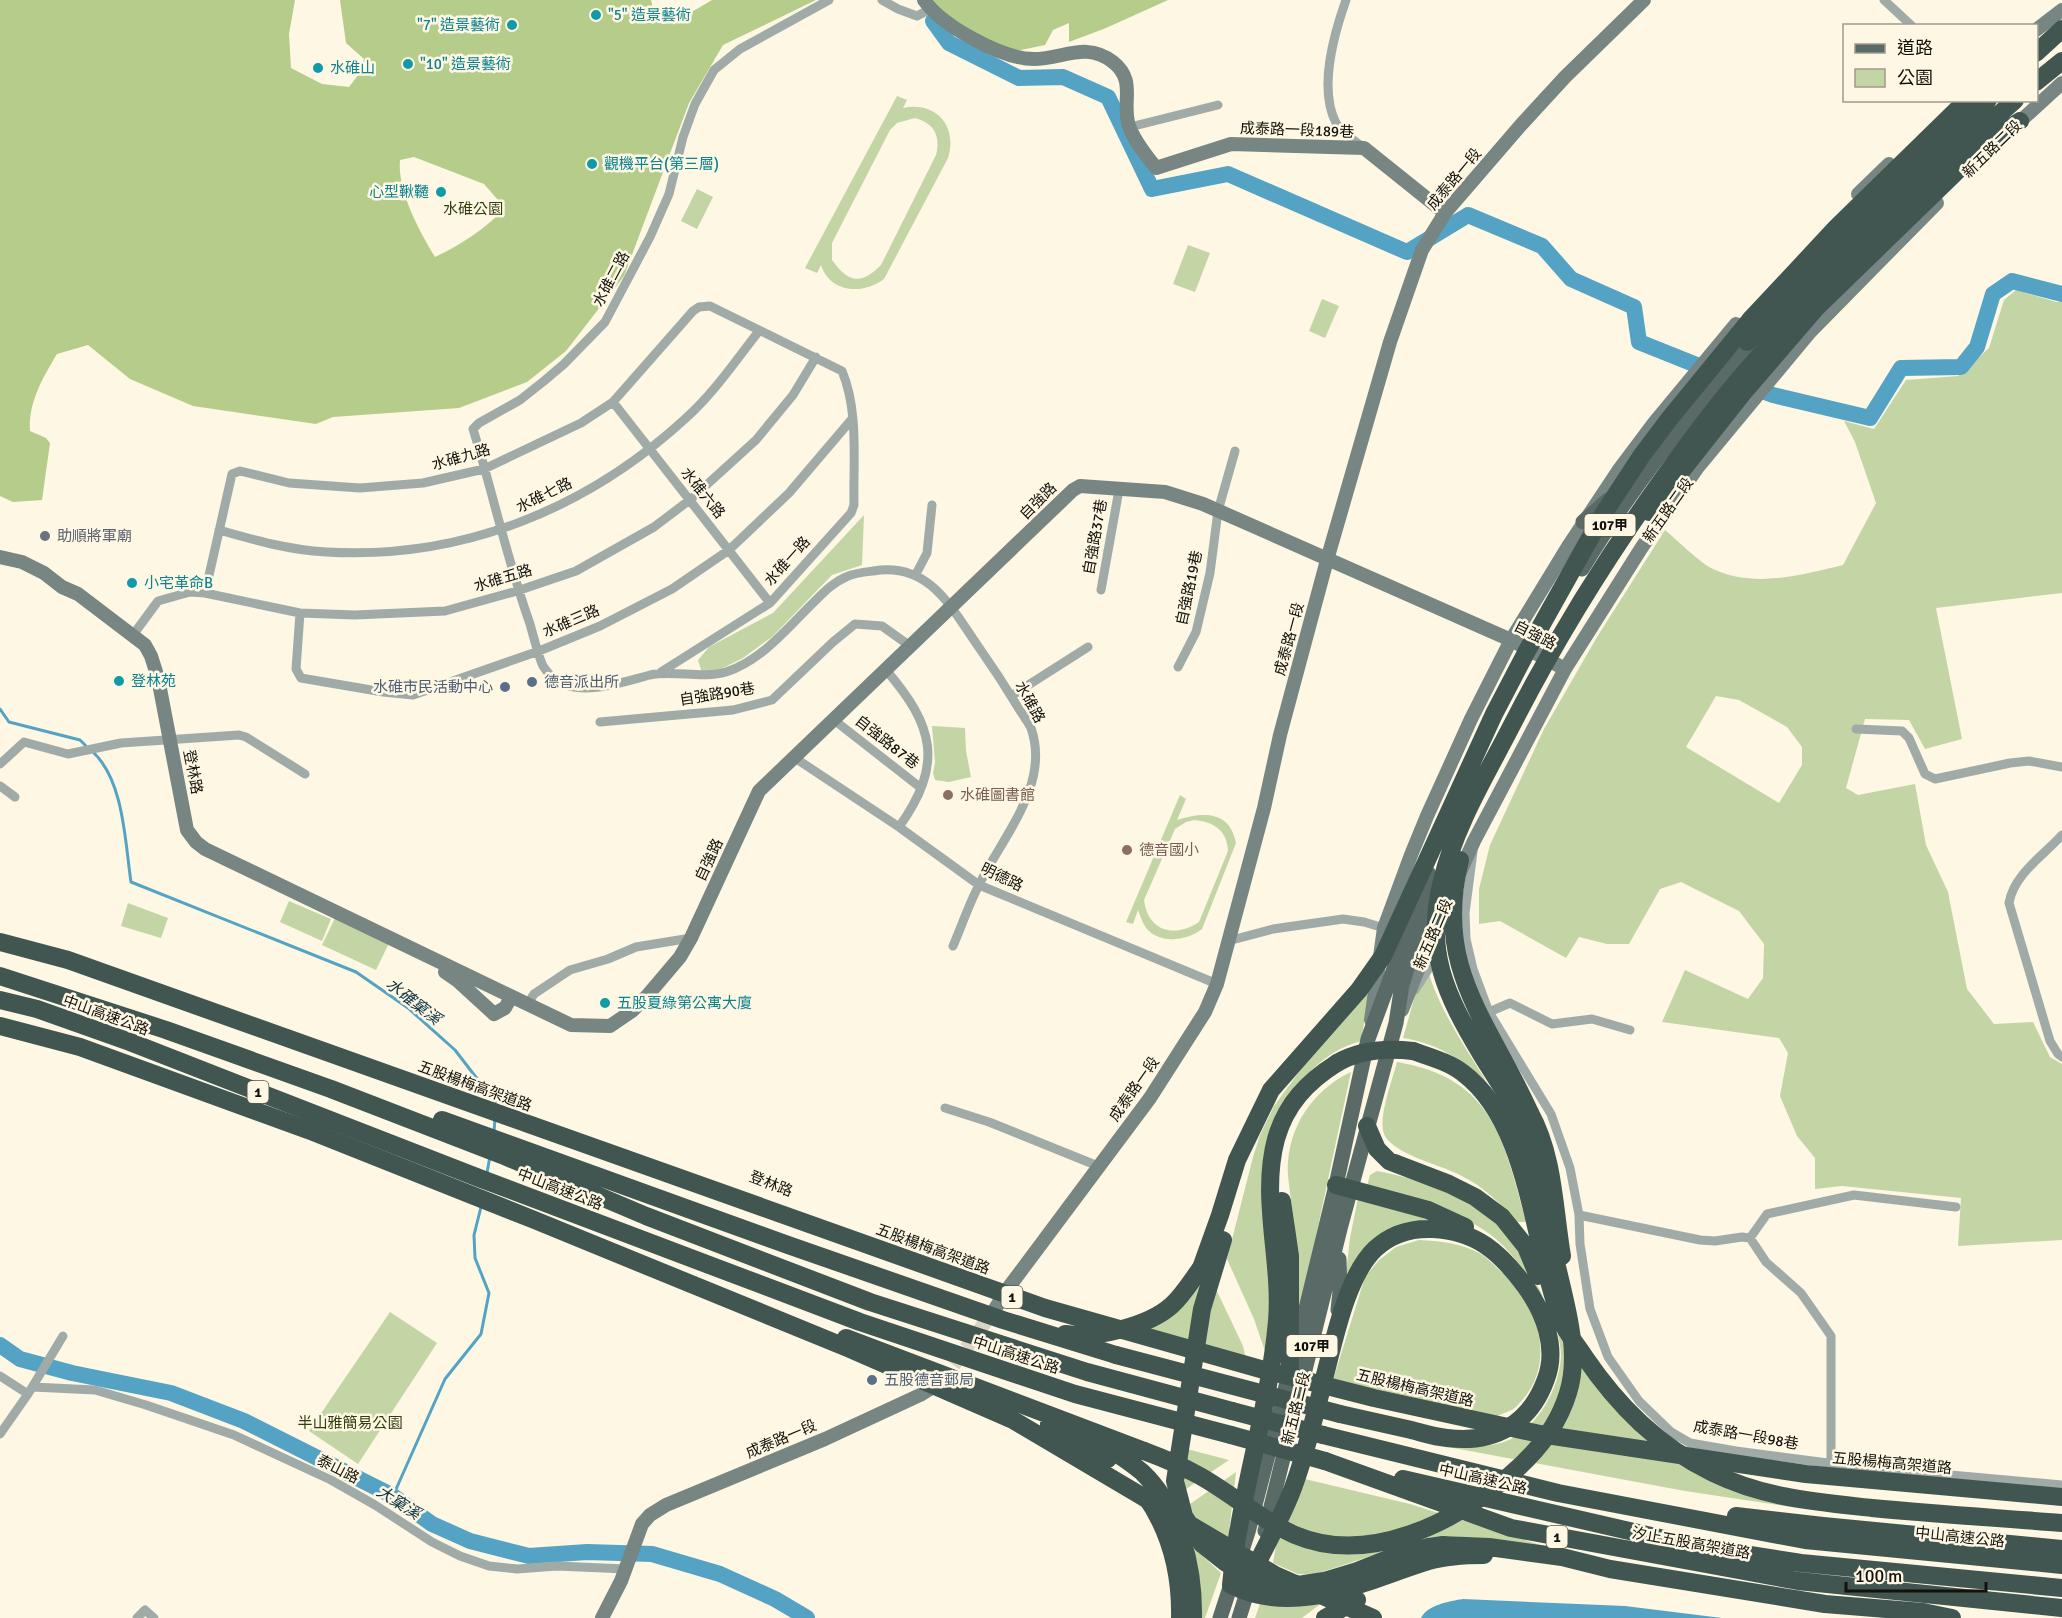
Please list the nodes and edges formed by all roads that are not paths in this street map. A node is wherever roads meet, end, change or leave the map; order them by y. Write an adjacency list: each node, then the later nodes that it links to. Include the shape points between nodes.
1 (829, 0): 32 (street, 水碓二路, via 740,49 714,70 683,137 669,194 605,322 544,381 473,429)
2 (882, 0): 6 (street, via 917,16)
3 (1346, 0): 23 (street, 成泰路一段189巷, via 1334,35 1329,103 1337,125)
4 (1644, 0): 24 (main road, 成泰路一段, via 1565,77)
5 (1884, 0): 8 (street)
6 (927, 5): 22 (main road, 成泰路一段189巷, via 967,36 1015,57 1035,59 1087,51 1115,63 1128,89 1126,113)
7 (2062, 10): 9 (main road)
8 (1910, 24)
9 (2038, 29)
10 (2062, 29): 11 (highway)
11 (2056, 51): 12 (main road); 13 (main road); 14 (highway)
12 (2038, 60)
13 (2038, 75)
14 (2038, 80)
15 (2062, 83): 21 (main road, 新五路二段 / 107甲)
16 (1954, 102): 37 (main road, 新五路二段 / 107甲, via 1794,260 1725,336 1654,423)
17 (1965, 102): 47 (highway, bridge, via 1836,228 1752,319 1670,418 1604,513)
18 (1994, 102): 21 (street); 31 (main road, 新五路二段 / 107甲, via 1796,294 1710,391); 47 (highway, bridge, via 1794,292 1723,368 1678,422); 57 (main road, 新五路二段 / 107甲, via 1737,376 1624,525)
19 (2012, 102): 48 (highway, bridge, via 1901,207 1739,379 1664,477)
20 (1218, 105): 22 (street)
21 (2020, 121): 48 (highway, bridge, via 1987,142 1817,307 1768,362); 59 (main road, 新五路二段 / 107甲, via 1858,282 1765,385 1698,467)
22 (1130, 127): 23 (main road, 成泰路一段189巷, via 1156,168 1231,144)
23 (1364, 148): 24 (main road, 成泰路一段189巷)
24 (1445, 213): 42 (main road, 成泰路一段, via 1422,250 1399,315)
25 (759, 331): 26 (street); 27 (street, 水碓九路, via 710,306 699,307); 29 (street, 水碓七路, via 688,417)
26 (816, 357): 28 (street, 水碓一路, via 842,371); 34 (street, 水碓五路, via 793,395 756,440)
27 (613, 402): 29 (street, 水碓六路); 32 (street, 水碓九路, via 581,423)
28 (852, 419): 40 (street, 水碓三路, via 789,493); 49 (street, 水碓一路, via 851,513)
29 (649, 450): 34 (street, 水碓六路); 39 (street, 水碓七路, via 598,486)
30 (1235, 451): 36 (street, 自強路19巷)
31 (1665, 451): 37 (main road); 57 (main road, 新五路二段 / 107甲, via 1602,538)
32 (484, 469): 38 (street, 水碓九路, via 423,483 360,488 289,483 240,471 232,474); 39 (street, 水碓二路)
33 (1119, 490): 36 (main road, 自強路, via 1165,492); 44 (street, 自強路37巷); 50 (main road, 自強路, via 1080,486 1073,490)
34 (691, 499): 40 (street, 水碓六路); 45 (street, 水碓五路, via 654,527 576,570)
35 (932, 505): 43 (street, via 927,553)
36 (1218, 511): 42 (main road, 自強路); 58 (street, 自強路19巷, via 1210,573 1196,632)
37 (1583, 522): 53 (main road, 新五路二段 / 107甲)
38 (219, 530): 39 (street, 水碓七路, via 267,544 324,552 370,553 420,548); 46 (street, 水碓九路)
39 (502, 530): 45 (street, 水碓二路)
40 (729, 550): 49 (street, 水碓六路); 56 (street, 水碓三路, via 672,589 600,626)
41 (0, 557): 52 (main road, 登林路, via 44,573)
42 (1327, 560): 53 (main road, 自強路); 82 (main road, 成泰路一段)
43 (916, 574): 50 (street); 61 (street, 水碓一路, via 886,568 848,576 832,585 773,643 744,663 725,672)
44 (1101, 590)
45 (518, 591): 51 (street, 水碓五路, via 445,611); 56 (street, 水碓二路)
46 (205, 593): 51 (street, 水碓五路); 52 (street, 水碓五路, via 190,592 158,601)
47 (1560, 593): 79 (highway, bridge, via 1494,714)
48 (1580, 602): 71 (highway, bridge)
49 (770, 603): 61 (street, 水碓一路)
50 (951, 608): 54 (main road, 自強路); 62 (street, 水碓路)
51 (300, 613): 56 (street, 水碓三路, via 296,669 301,678 383,692 413,695)
52 (133, 635): 66 (main road, 登林路, via 151,656)
53 (1511, 640): 57 (main road, 自強路); 80 (main road, 新五路二段 / 107甲, via 1426,816)
54 (910, 646): 60 (main road, 自強路); 64 (street, 自強路90巷, via 882,626 855,624 772,700 733,710)
55 (1088, 647): 62 (street)
56 (539, 651): 61 (street, 水碓一路, via 551,676 572,686 595,688)
57 (1538, 654): 59 (main road, 自強路); 95 (main road, 新五路二段 / 107甲, via 1444,864 1417,935); 98 (main road, 新五路二段 / 107甲, via 1495,723 1434,860)
58 (1178, 667)
59 (1565, 669): 77 (main road, 新五路二段 / 107甲)
60 (886, 670): 63 (main road, 自強路); 73 (street, via 912,704 927,737)
61 (660, 673)
62 (1011, 696): 78 (street, 水碓路, via 1030,728 1036,763 1026,801)
63 (834, 720): 67 (main road, 自強路); 73 (street, 自強路87巷)
64 (600, 722)
65 (1856, 729): 69 (street, via 1902,731 1925,774 1935,779 2029,761)
66 (170, 740): 68 (street, via 121,743 68,754 24,742); 70 (street, via 239,735); 84 (main road, 登林路, via 187,830 196,842)
67 (795, 758): 75 (street, 明德路); 81 (main road, 自強路, via 759,790)
68 (0, 764)
69 (2062, 767)
70 (305, 774)
71 (1487, 775): 122 (highway, bridge, via 1467,813 1441,882 1435,936 1438,963 1448,990 1510,1102 1531,1155 1562,1290 1571,1339 1569,1391 1559,1415 1531,1458 1495,1488 1442,1520 1402,1536 1362,1545 1327,1545 1294,1534 1200,1476); 124 (highway, bridge, via 1454,882 1452,926 1458,963 1476,1012 1535,1122 1547,1159 1563,1263 1582,1333 1591,1353)
72 (0, 786): 74 (street)
73 (921, 788): 75 (street)
74 (15, 797)
75 (899, 827): 78 (street, 明德路)
76 (2062, 836): 99 (street, via 2018,880 2009,903 2050,1041)
77 (1474, 841): 86 (street, 成泰路一段98巷, via 1465,913); 91 (main road, 新五路二段 / 107甲, via 1426,946)
78 (979, 885): 85 (street, 水碓路); 88 (street, 明德路)
79 (1401, 918): 115 (highway, bridge, via 1365,982 1271,1090 1237,1161 1201,1268 1172,1305 1148,1321 1072,1335 1036,1329); 139 (highway, bridge, via 1387,959 1362,994 1284,1082 1254,1139 1202,1309 1175,1481 1184,1516 1202,1545 1226,1563 1258,1579 1292,1586 1324,1581 1443,1545 1562,1557)
80 (1384, 928): 82 (street, via 1343,920 1273,929); 98 (main road, 新五路二段 / 107甲)
81 (691, 938): 92 (street, via 636,947 570,970 534,994); 92 (main road, 自強路, via 647,996 610,1026 571,1025)
82 (1228, 941): 88 (main road, 成泰路一段)
83 (0, 942): 127 (highway, 五股楊梅高架道路 / 1, bridge, via 68,960 1045,1308 1286,1376 1529,1432 1683,1457)
84 (406, 946): 89 (main road, 登林路); 89 (main road, 登林路, via 458,981 494,1014 505,1008)
85 (953, 946)
86 (1473, 969): 91 (street, via 1464,963 1437,960); 94 (street, 成泰路一段98巷)
87 (0, 976): 104 (highway, 中山高速公路 / 1)
88 (1217, 984): 105 (main road, 成泰路一段, via 1205,1012 1150,1098)
89 (511, 997): 92 (main road, 自強路)
90 (0, 1001): 106 (highway, 中山高速公路 / 1, via 37,1009 130,1042)
91 (1405, 1003): 95 (main road, 新五路二段 / 107甲)
92 (527, 1005)
93 (0, 1010): 106 (highway, via 127,1052)
94 (1489, 1012): 97 (street, via 1510,1003 1552,1024 1592,1019); 110 (street, 成泰路一段98巷, via 1551,1114 1570,1168)
95 (1396, 1023): 103 (main road, 新五路二段 / 107甲)
96 (0, 1026): 153 (highway, 1, bridge, via 80,1047 308,1130 860,1353 1013,1420 1275,1575)
97 (1630, 1030)
98 (1368, 1039): 107 (main road, 新五路二段 / 107甲)
99 (2062, 1057)
100 (1301, 1092): 116 (highway, bridge, via 1309,1082 1350,1056 1390,1048 1413,1051 1463,1073 1488,1097 1507,1132 1521,1169); 119 (highway, via 1281,1152 1278,1176 1290,1256); 140 (highway, via 1283,1119 1272,1158 1277,1318)
101 (945, 1108): 105 (street)
102 (521, 1118): 114 (street, 登林路, via 734,1188)
103 (1367, 1126): 107 (main road, 新五路二段 / 107甲); 116 (highway, via 1377,1149 1389,1161 1458,1188 1502,1217 1526,1247)
104 (495, 1146): 115 (highway); 129 (highway, 中山高速公路 / 1, bridge, via 646,1216 870,1302 1087,1372)
105 (1098, 1166): 114 (main road, 成泰路一段)
106 (477, 1182): 108 (highway, 中山高速公路 / 1)
107 (1343, 1188): 112 (main road, 新五路二段 / 107甲); 113 (highway, via 1428,1210 1464,1226); 119 (main road, 新五路二段 / 107甲)
108 (495, 1189): 122 (highway, via 807,1323); 126 (highway, 中山高速公路 / 1, bridge, via 860,1322 1075,1394)
109 (1956, 1207): 111 (street, via 1854,1195 1767,1214)
110 (1579, 1215): 111 (street, via 1700,1240); 127 (street, 成泰路一段98巷, via 1587,1292 1597,1332 1623,1381 1654,1417 1690,1443)
111 (1750, 1238): 127 (street, via 1766,1262 1801,1293 1832,1336)
112 (1338, 1239): 117 (main road, via 1340,1291); 137 (main road, 新五路二段 / 107甲)
113 (1488, 1245): 115 (highway, bridge, via 1535,1299 1549,1336 1552,1357 1539,1398 1529,1413 1503,1431 1479,1439 1447,1438 1340,1414 1116,1355); 117 (highway, via 1455,1231 1439,1229 1416,1228 1393,1236 1374,1250 1356,1274)
114 (1006, 1291): 115 (main road, 成泰路一段)
115 (999, 1315)
116 (1563, 1323): 124 (highway, via 1610,1392)
117 (1336, 1334): 137 (highway, via 1293,1489)
118 (63, 1336): 123 (street)
119 (1290, 1369): 140 (main road, 新五路二段 / 107甲)
120 (0, 1376): 123 (street, 泰山路)
121 (941, 1382): 138 (main road, 成泰路一段, via 825,1439 666,1505 650,1515 638,1530)
122 (981, 1390): 148 (highway, via 1087,1446 1137,1484 1154,1508 1168,1539 1177,1570); 149 (highway, via 1092,1439 1143,1474 1164,1500 1176,1526 1194,1593)
123 (31, 1391): 125 (street); 138 (street, 泰山路, via 95,1390 234,1435 331,1480 451,1551 489,1566)
124 (1640, 1424): 131 (highway, via 1660,1442 1743,1486 1783,1497)
125 (0, 1434)
126 (1325, 1461): 141 (highway, 中山高速公路 / 1, via 1699,1547 1802,1563); 143 (highway, 汐止五股高架道路 / 1, via 1511,1528 1798,1581)
127 (1836, 1470): 128 (street, 成泰路一段98巷); 130 (highway, 五股楊梅高架道路 / 1, bridge)
128 (2062, 1485)
129 (1558, 1493): 134 (highway, 汐止五股高架道路 / 1, via 1823,1527); 136 (highway, 中山高速公路 / 1, via 1805,1540)
130 (2062, 1497)
131 (1918, 1512): 132 (highway); 133 (highway, via 1986,1524)
132 (2062, 1523)
133 (2062, 1531)
134 (2062, 1549)
135 (1484, 1555): 139 (highway, via 1513,1555); 142 (highway, via 1431,1561 1310,1600 1276,1602); 152 (highway, via 1390,1582)
136 (2062, 1565)
137 (1256, 1566): 142 (main road, 新五路二段 / 107甲)
138 (626, 1569): 147 (main road)
139 (1610, 1569): 144 (highway, via 1825,1604)
140 (1231, 1585): 142 (highway); 150 (main road, 新五路二段 / 107甲)
141 (2062, 1588)
142 (1247, 1595): 151 (main road, 新五路二段 / 107甲)
143 (2062, 1608)
144 (1923, 1612): 154 (highway); 155 (highway, via 2005,1612)
145 (137, 1618): 146 (street, via 145,1610)
146 (154, 1618)
147 (602, 1618)
148 (1180, 1618)
149 (1193, 1618)
150 (1220, 1618)
151 (1239, 1618)
152 (1325, 1618)
153 (1373, 1618)
154 (1952, 1618)
155 (2056, 1618)

